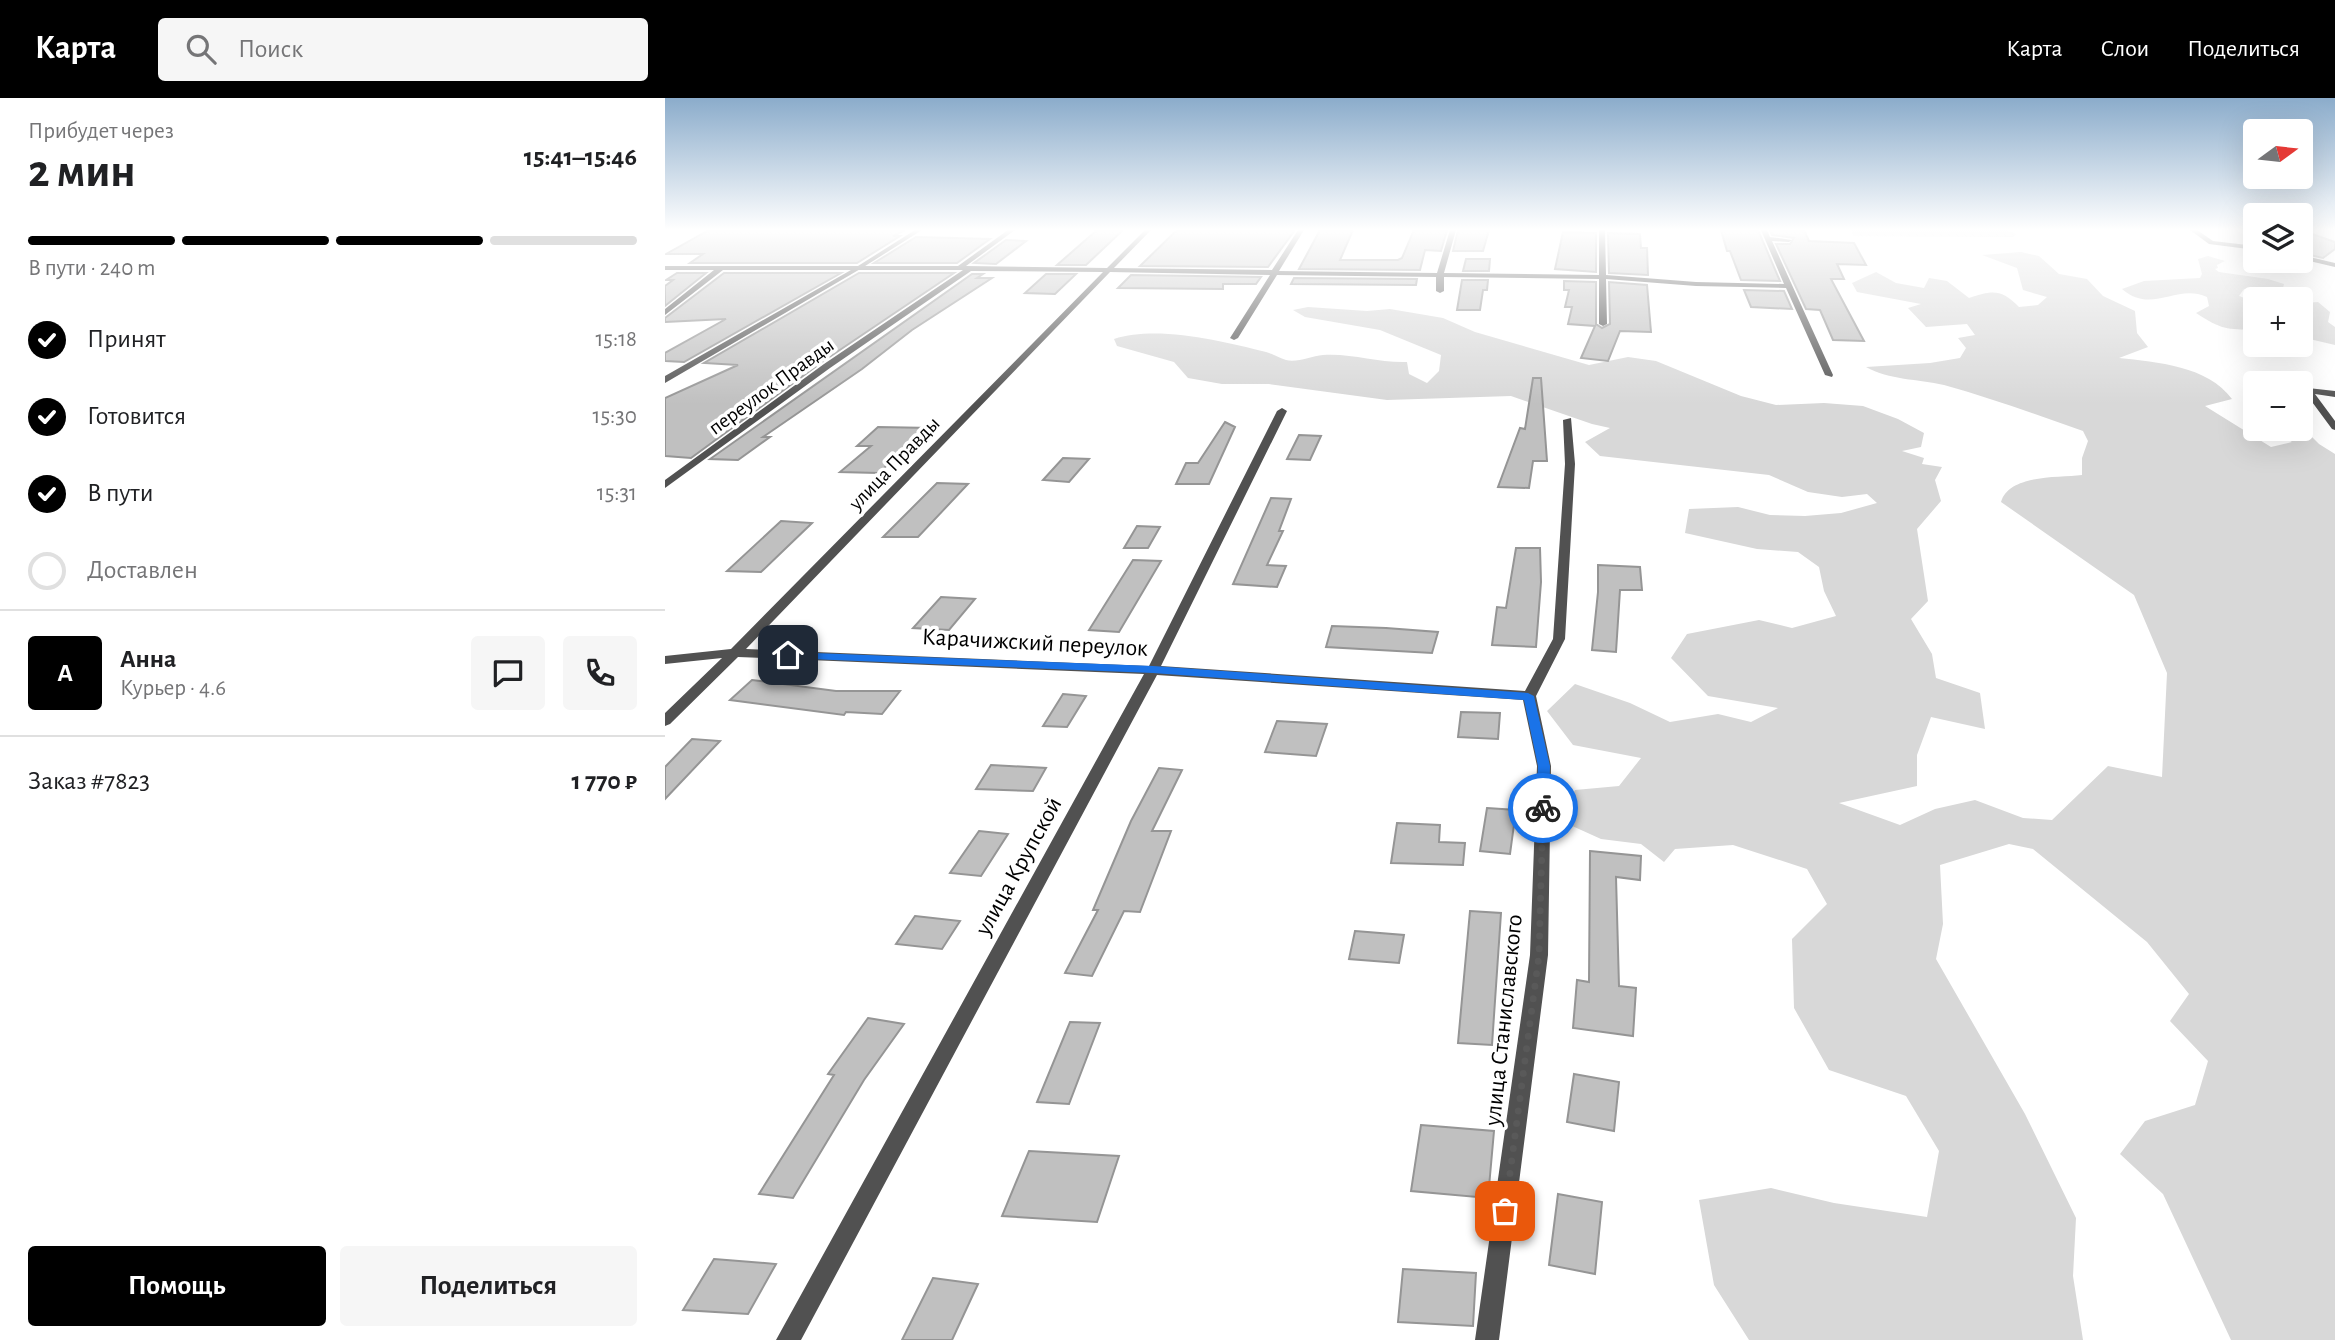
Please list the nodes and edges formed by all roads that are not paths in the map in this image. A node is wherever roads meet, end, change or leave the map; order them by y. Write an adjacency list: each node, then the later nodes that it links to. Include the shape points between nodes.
1 (696, 288): 10 (street)
2 (824, 288): 14 (street)
3 (942, 288): 19 (street, переулок Правды)
4 (1091, 288): 20 (street, улица Правды)
5 (1264, 288): 12 (street)
6 (1440, 288): 9 (street)
7 (1603, 288): 11 (street)
8 (1790, 288): 13 (street)
9 (1440, 291)
10 (665, 313)
11 (1602, 324)
12 (1234, 338)
13 (1829, 375)
14 (665, 380)
15 (2335, 394): 18 (street, via 2308,391)
16 (1282, 411): 22 (street, улица Крупской)
17 (1568, 420): 23 (street, via 1570,464 1559,639)
18 (2335, 427)
19 (665, 485)
20 (735, 653): 21 (street, Карачижский переулок); 22 (street, Карачижский переулок); 24 (street, улица Правды)
21 (665, 660)
22 (1153, 670): 23 (street, Карачижский переулок); 25 (street, улица Крупской)
23 (1528, 696): 26 (street, улица Станиславского, via 1544,766 1539,955)
24 (665, 722)
25 (788, 1340)
26 (1487, 1340)

